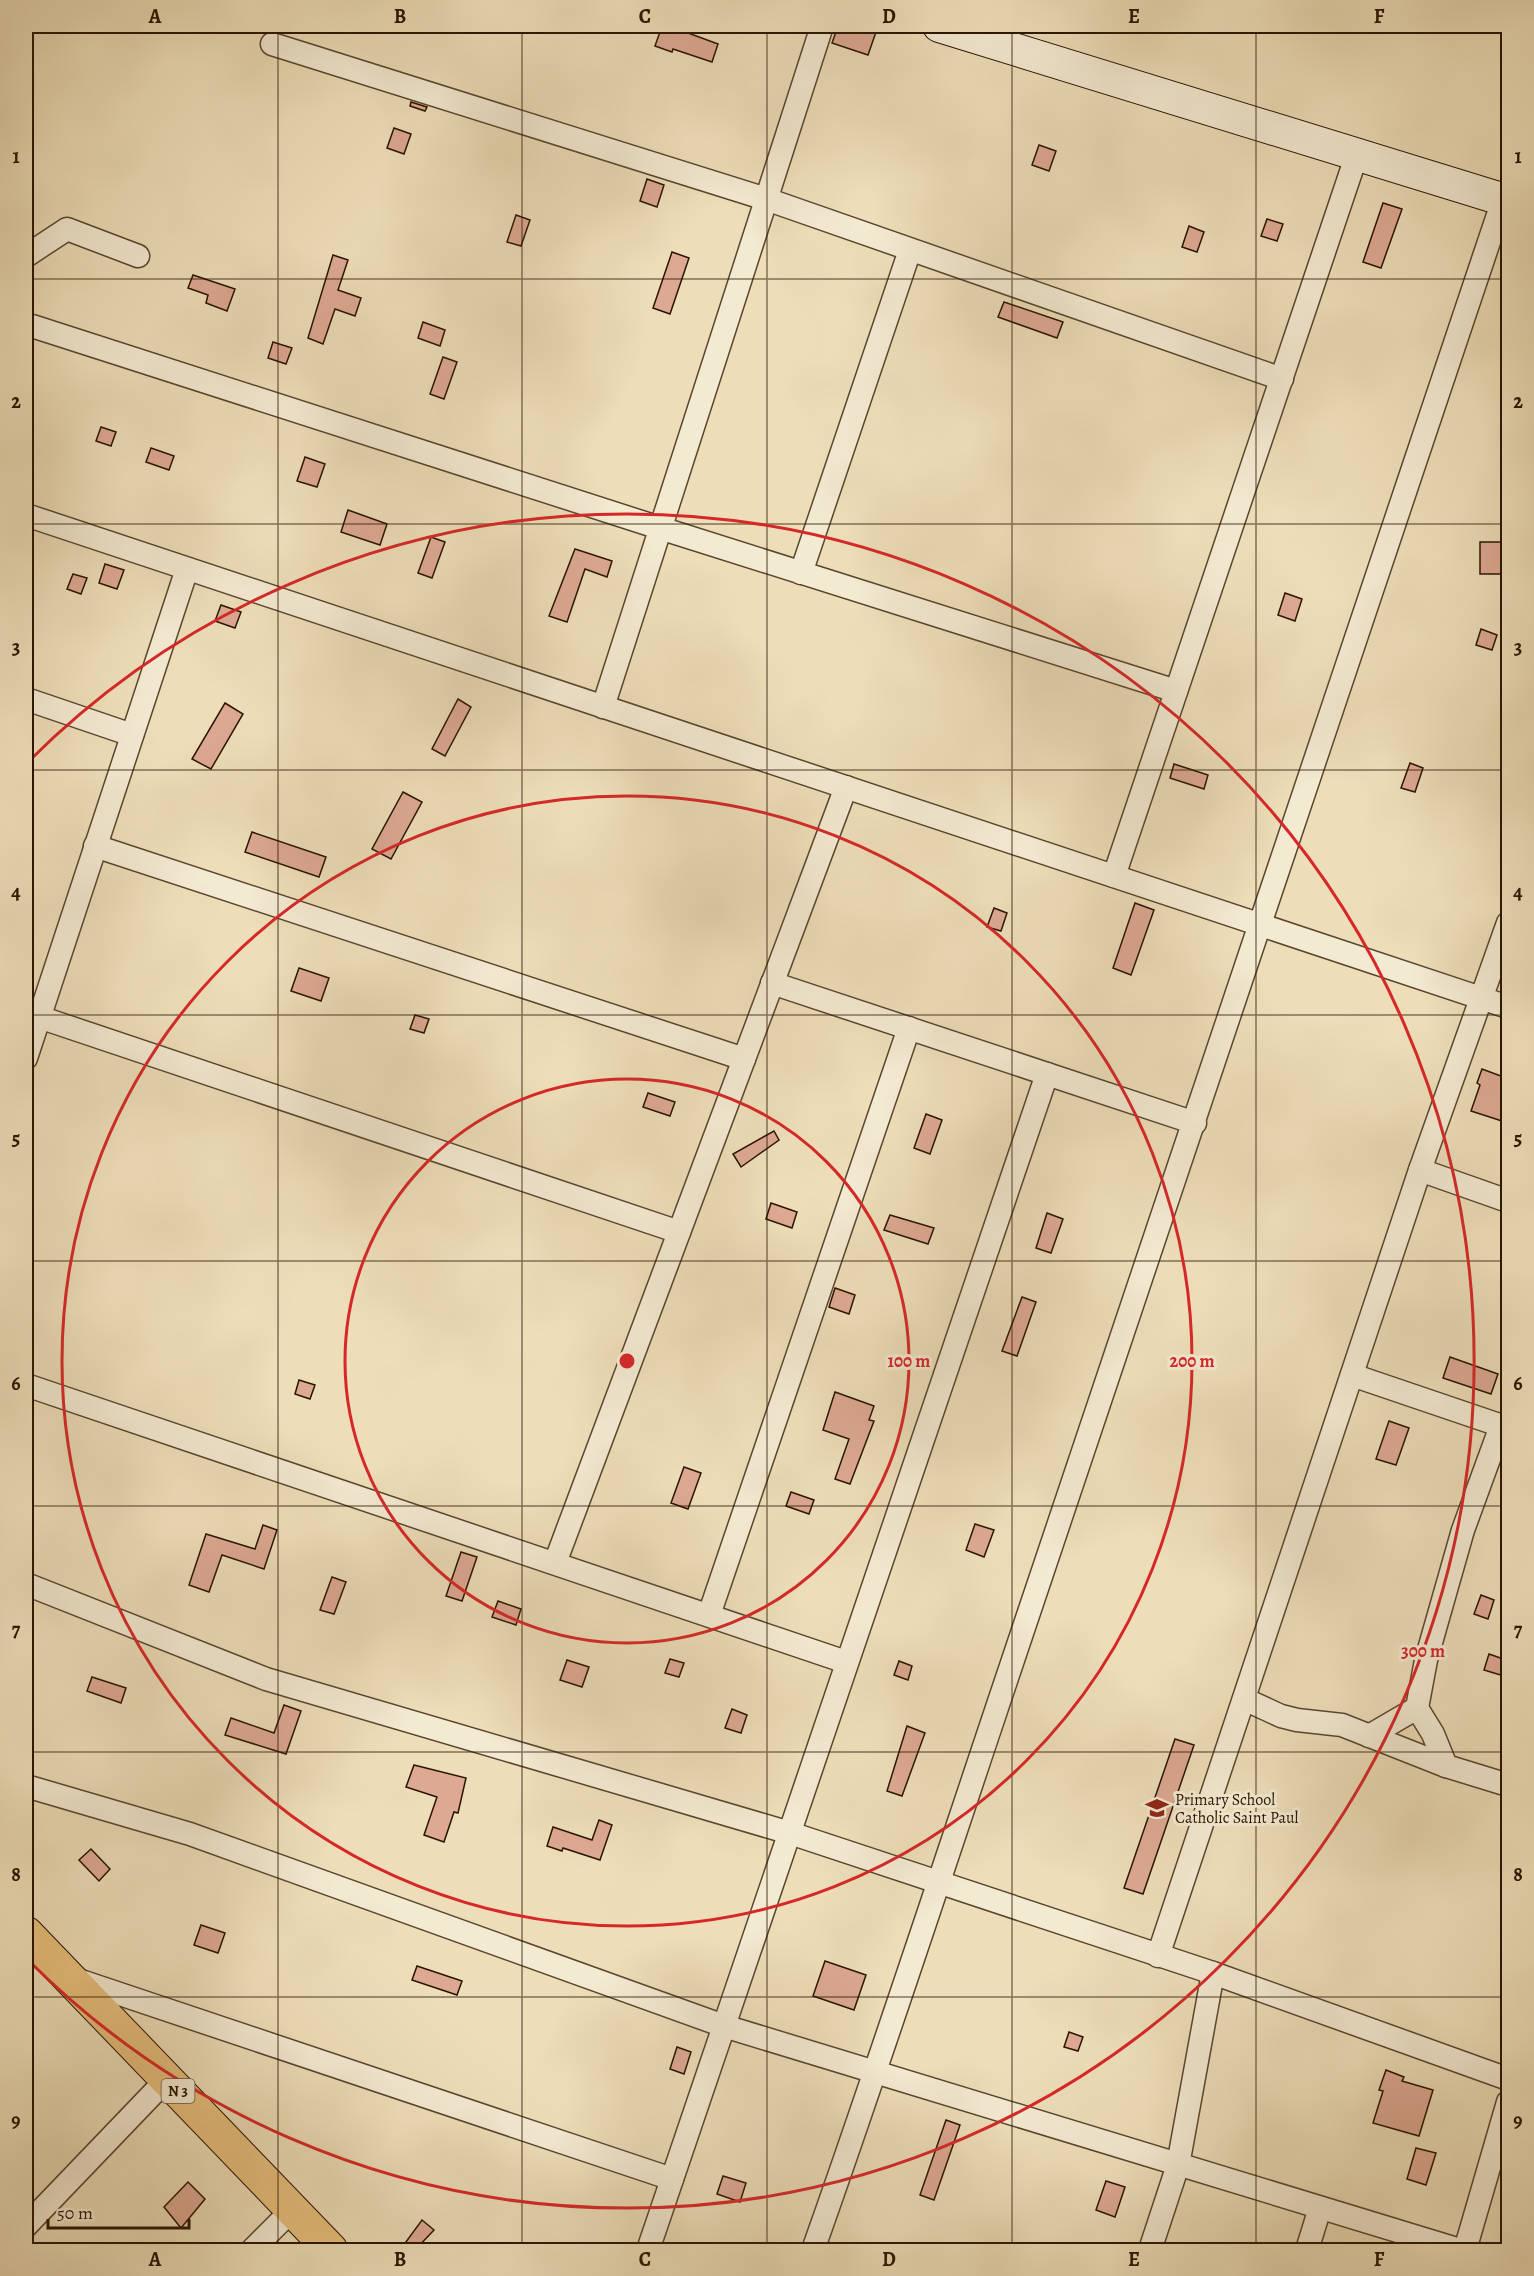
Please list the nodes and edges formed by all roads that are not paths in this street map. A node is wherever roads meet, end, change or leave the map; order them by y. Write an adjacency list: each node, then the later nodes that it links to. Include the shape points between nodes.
1 (822, 26): 5 (street)
2 (939, 26): 4 (main road)
3 (272, 44): 5 (street)
4 (1357, 154): 6 (main road); 11 (street)
5 (766, 199): 7 (street); 13 (street)
6 (1506, 200): 24 (street)
7 (910, 250): 11 (street); 15 (street)
8 (26, 256): 9 (street, via 67,229)
9 (138, 256)
10 (32, 326): 13 (street)
11 (1282, 379): 16 (street)
12 (26, 515): 14 (street)
13 (660, 528): 15 (street); 18 (street)
14 (187, 569): 18 (street); 19 (street)
15 (801, 573): 16 (street)
16 (1176, 691): 22 (street)
17 (26, 699): 19 (street)
18 (603, 707): 20 (street)
19 (132, 735): 21 (street)
20 (846, 787): 22 (street); 25 (street)
21 (95, 846): 28 (street); 31 (street)
22 (1114, 876): 24 (street)
23 (1509, 923): 26 (street)
24 (1261, 924): 26 (street); 33 (street)
25 (772, 983): 29 (street); 31 (street)
26 (1482, 998): 27 (street); 34 (street)
27 (1509, 1007)
28 (39, 1017): 30 (street); 36 (street)
29 (909, 1028): 32 (street); 42 (street)
30 (26, 1055)
31 (744, 1059): 36 (street)
32 (1047, 1074): 33 (street); 43 (street)
33 (1195, 1123): 51 (street)
34 (1420, 1170): 35 (street); 37 (street)
35 (1509, 1201)
36 (679, 1232): 40 (street)
37 (1352, 1375): 39 (street); 44 (street)
38 (26, 1385): 40 (street)
39 (1505, 1427): 45 (street, via 1463,1530 1426,1660)
40 (555, 1563): 42 (street)
41 (26, 1584): 50 (street, via 266,1679)
42 (709, 1615): 43 (street)
43 (846, 1662): 50 (street)
44 (1244, 1699): 46 (street, via 1281,1716 1342,1725); 53 (street)
45 (1417, 1708): 46 (street); 47 (street)
46 (1369, 1736): 47 (street)
47 (1446, 1766): 48 (street)
48 (1509, 1785)
49 (26, 1786): 56 (street, via 190,1834)
50 (790, 1833): 51 (street); 56 (street)
51 (937, 1883): 53 (street); 57 (street)
52 (26, 1933): 55 (main road, N 3)
53 (1158, 1956): 54 (street)
54 (1213, 1973): 59 (street); 61 (street)
55 (68, 1977): 58 (main road, N 3); 62 (street)
56 (724, 2025): 57 (street); 62 (street)
57 (876, 2072): 61 (street); 69 (street)
58 (167, 2079): 64 (main road, N 3); 65 (street)
59 (1509, 2079)
60 (1509, 2102): 73 (street)
61 (1178, 2165): 63 (street); 70 (street)
62 (672, 2179): 68 (street)
63 (1320, 2208): 71 (street); 72 (street)
64 (292, 2210): 66 (street); 67 (main road, N 3)
65 (26, 2226)
66 (252, 2250)
67 (331, 2250)
68 (648, 2250)
69 (813, 2250)
70 (1150, 2250)
71 (1307, 2250)
72 (1460, 2250)
73 (1465, 2250)

